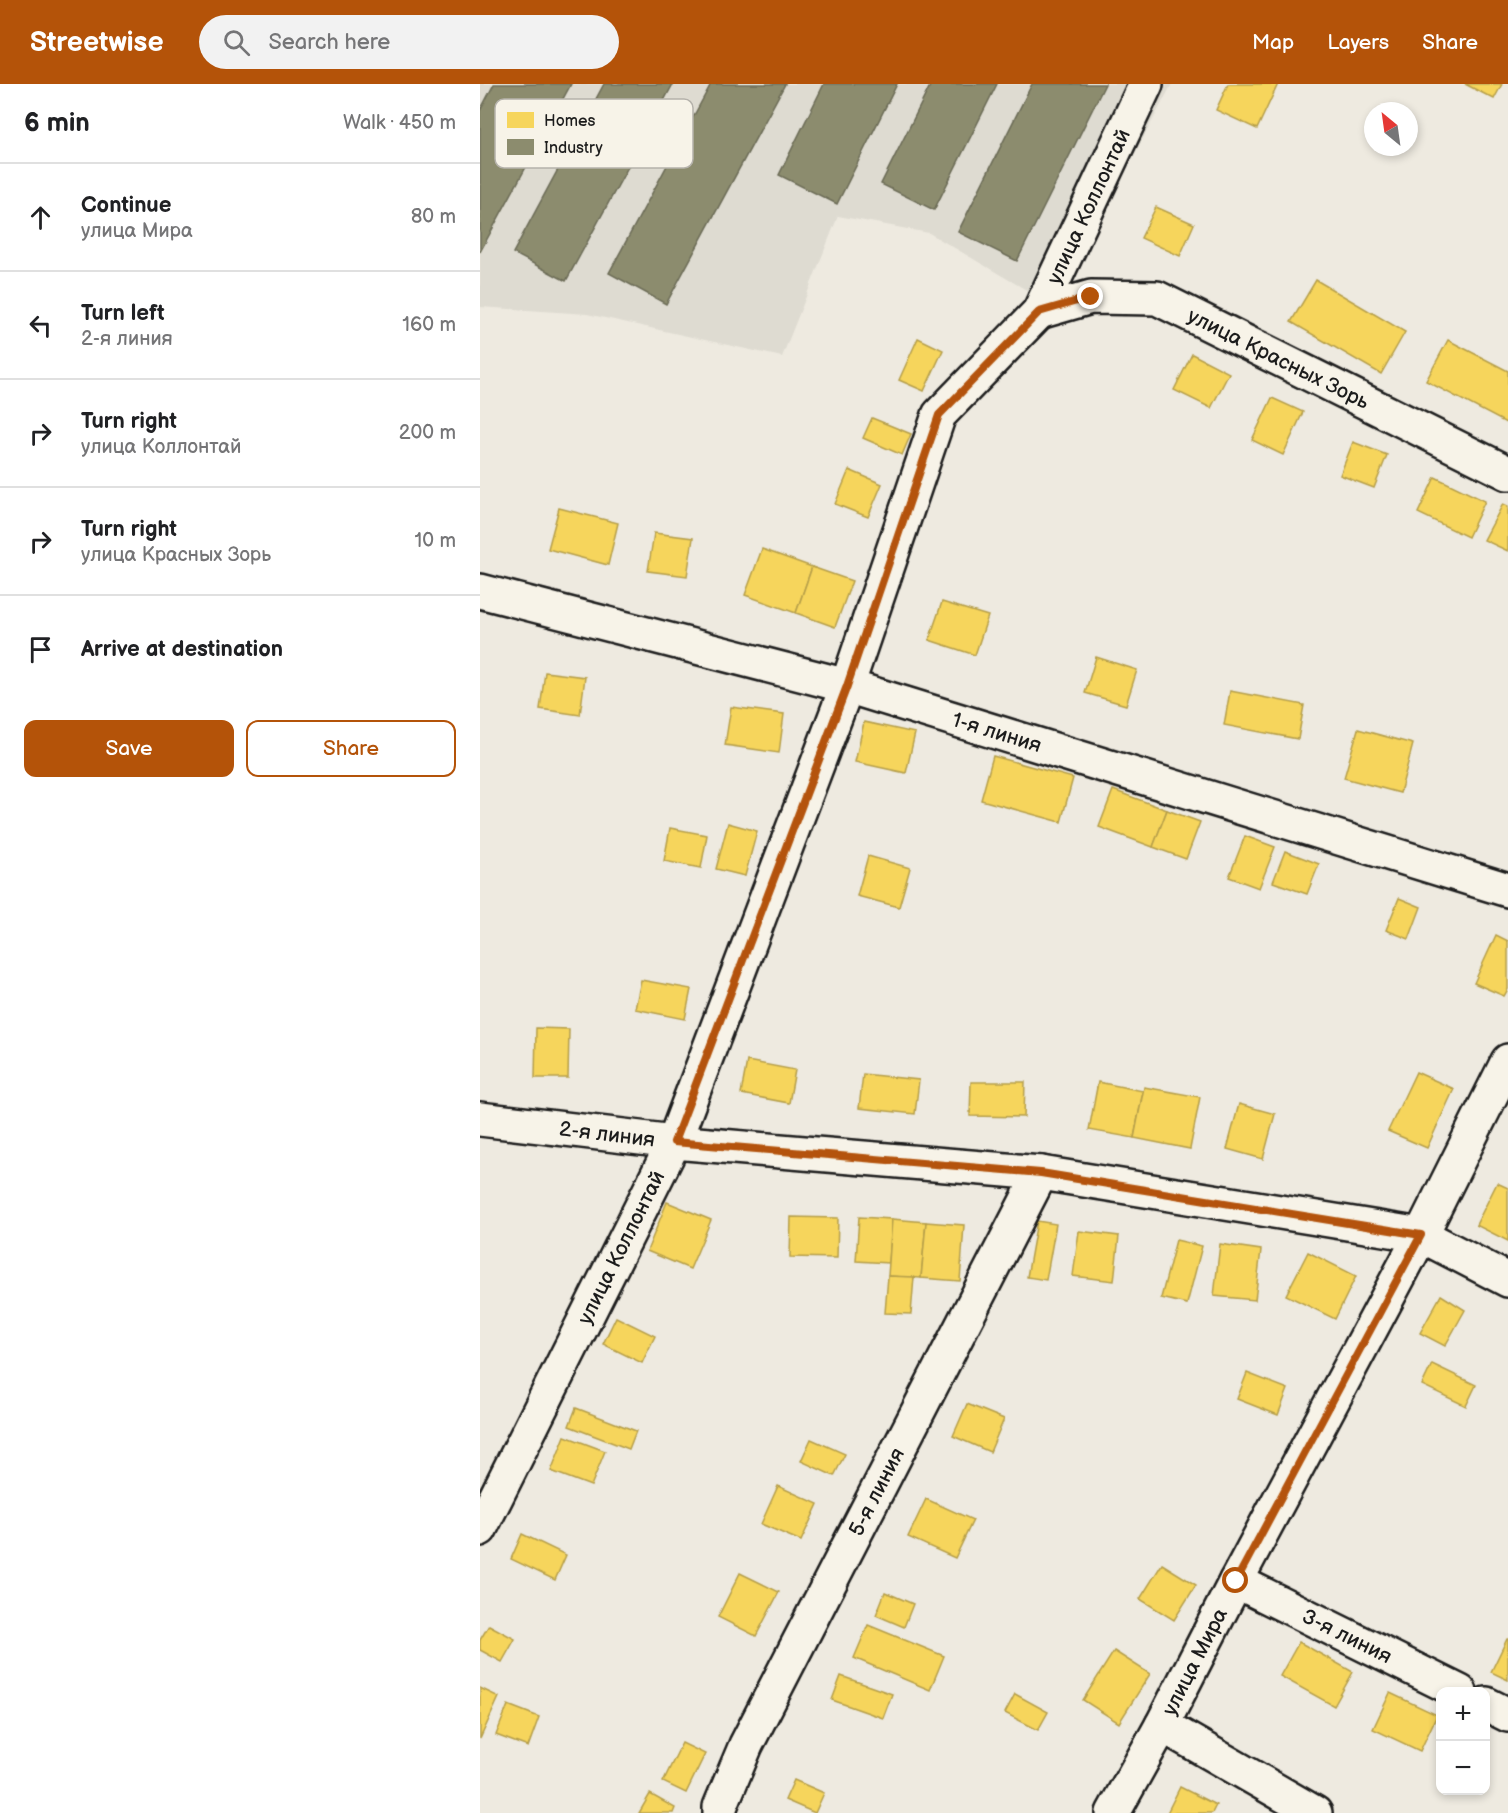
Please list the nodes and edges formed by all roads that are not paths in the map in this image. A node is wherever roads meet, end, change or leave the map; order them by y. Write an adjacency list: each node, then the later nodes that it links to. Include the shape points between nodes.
1 (1146, 84): 2 (street, улица Коллонтай)
2 (1039, 312): 3 (street, улица Красных Зорь, via 1091,297 1157,298); 5 (street, улица Коллонтай, via 939,415)
3 (1508, 473)
4 (480, 591): 5 (street, 1-я линия)
5 (847, 686): 6 (street, 1-я линия); 9 (street, улица Коллонтай)
6 (1508, 890)
7 (1508, 1061): 11 (street, улица Мира)
8 (480, 1119): 9 (street, 2-я линия)
9 (674, 1142): 10 (street, 2-я линия); 13 (street, улица Коллонтай)
10 (1041, 1173): 11 (street, 2-я линия); 19 (street, 5-я линия, via 746,1745)
11 (1421, 1235): 12 (street, 2-я линия); 14 (street, улица Мира)
12 (1508, 1280)
13 (480, 1529)
14 (1236, 1581): 15 (street, 3-я линия); 18 (street, улица Мира)
15 (1450, 1687)
16 (1490, 1706): 17 (street)
17 (1508, 1715)
18 (1162, 1725): 20 (street, улица Мира); 21 (street)
19 (720, 1813)
20 (1113, 1813)
21 (1315, 1813)

